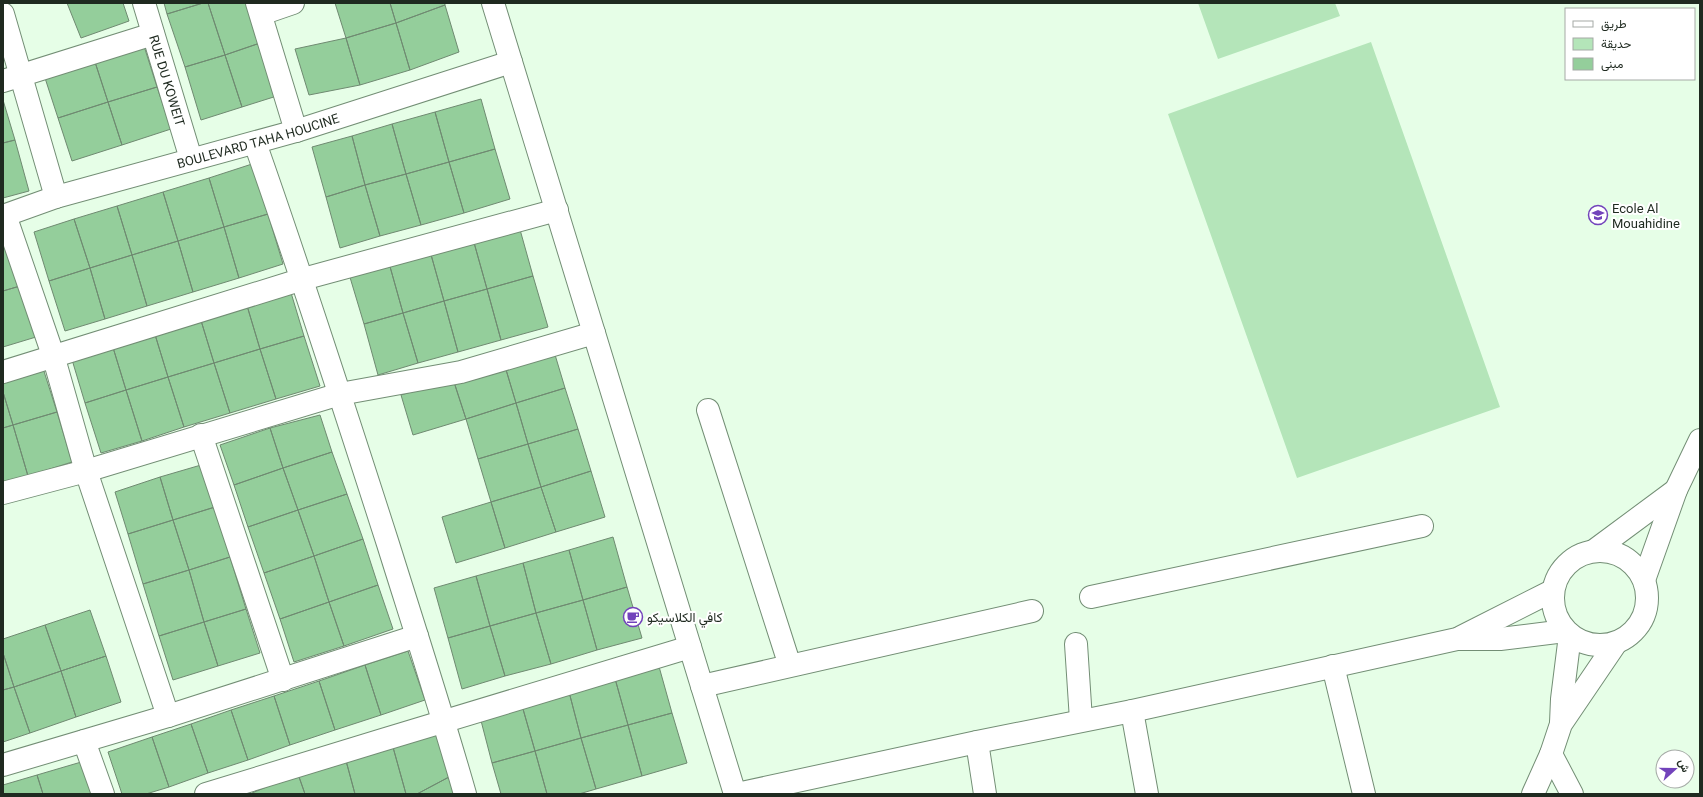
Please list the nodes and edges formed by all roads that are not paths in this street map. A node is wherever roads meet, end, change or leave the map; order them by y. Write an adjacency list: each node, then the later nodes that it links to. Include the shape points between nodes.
1 (144, 3): 6 (street, RUE DU KOWEIT)
2 (293, 3): 4 (street)
3 (493, 3): 7 (street)
4 (259, 8): 9 (street)
5 (3, 14): 8 (street)
6 (153, 34): 8 (street); 11 (street, RUE DU KOWEIT)
7 (511, 62): 9 (street, BOULEVARD TAHA HOUCINE); 13 (street)
8 (12, 78): 12 (street)
9 (296, 131): 10 (street, BOULEVARD TAHA HOUCINE)
10 (255, 143): 11 (street, BOULEVARD TAHA HOUCINE); 15 (street)
11 (191, 159): 12 (street, BOULEVARD TAHA HOUCINE)
12 (56, 197): 14 (street, BOULEVARD TAHA HOUCINE)
13 (557, 210): 15 (street); 16 (street)
14 (4, 216): 17 (street)
15 (303, 279): 17 (street); 19 (street)
16 (594, 333): 19 (street, via 461,372); 38 (street)
17 (54, 355): 18 (street); 24 (street)
18 (3, 372)
19 (340, 394): 21 (street); 34 (street)
20 (708, 410): 39 (street)
21 (201, 435): 24 (street); 41 (street)
22 (1700, 440): 23 (street)
23 (1694, 467): 25 (street)
24 (86, 471): 26 (street); 44 (street)
25 (1676, 490): 28 (street); 29 (street)
26 (3, 492)
27 (1422, 526): 31 (street)
28 (1595, 550): 29 (street, via 1616,552 1633,563); 30 (street, via 1575,556 1560,571)
29 (1644, 580): 36 (street, via 1647,599 1643,618 1632,633)
30 (1552, 590): 33 (street, via 1552,605 1557,619); 35 (street)
31 (1091, 597)
32 (1032, 611): 39 (street)
33 (1568, 633): 35 (street, via 1500,639); 36 (street, via 1584,643 1600,646); 47 (street)
34 (417, 636): 41 (street); 45 (street)
35 (1457, 639): 40 (street)
36 (1616, 643): 47 (street)
37 (1076, 644): 46 (street)
38 (690, 646): 42 (street); 45 (street)
39 (790, 666): 42 (street)
40 (1333, 666): 43 (street); 59 (street)
41 (283, 680): 44 (street)
42 (702, 686): 56 (street)
43 (1132, 711): 46 (street); 58 (street)
44 (168, 716): 48 (street)
45 (444, 720): 54 (street); 55 (street)
46 (1081, 720): 49 (street)
47 (1561, 724): 50 (street)
48 (84, 741): 51 (street); 53 (street)
49 (976, 742): 52 (street); 57 (street)
50 (1552, 754): 60 (street); 61 (street)
51 (3, 765)
52 (802, 787): 56 (street)
53 (103, 794)
54 (206, 794)
55 (465, 794)
56 (736, 794)
57 (985, 794)
58 (1147, 794)
59 (1364, 794)
60 (1533, 794)
61 (1572, 794)

